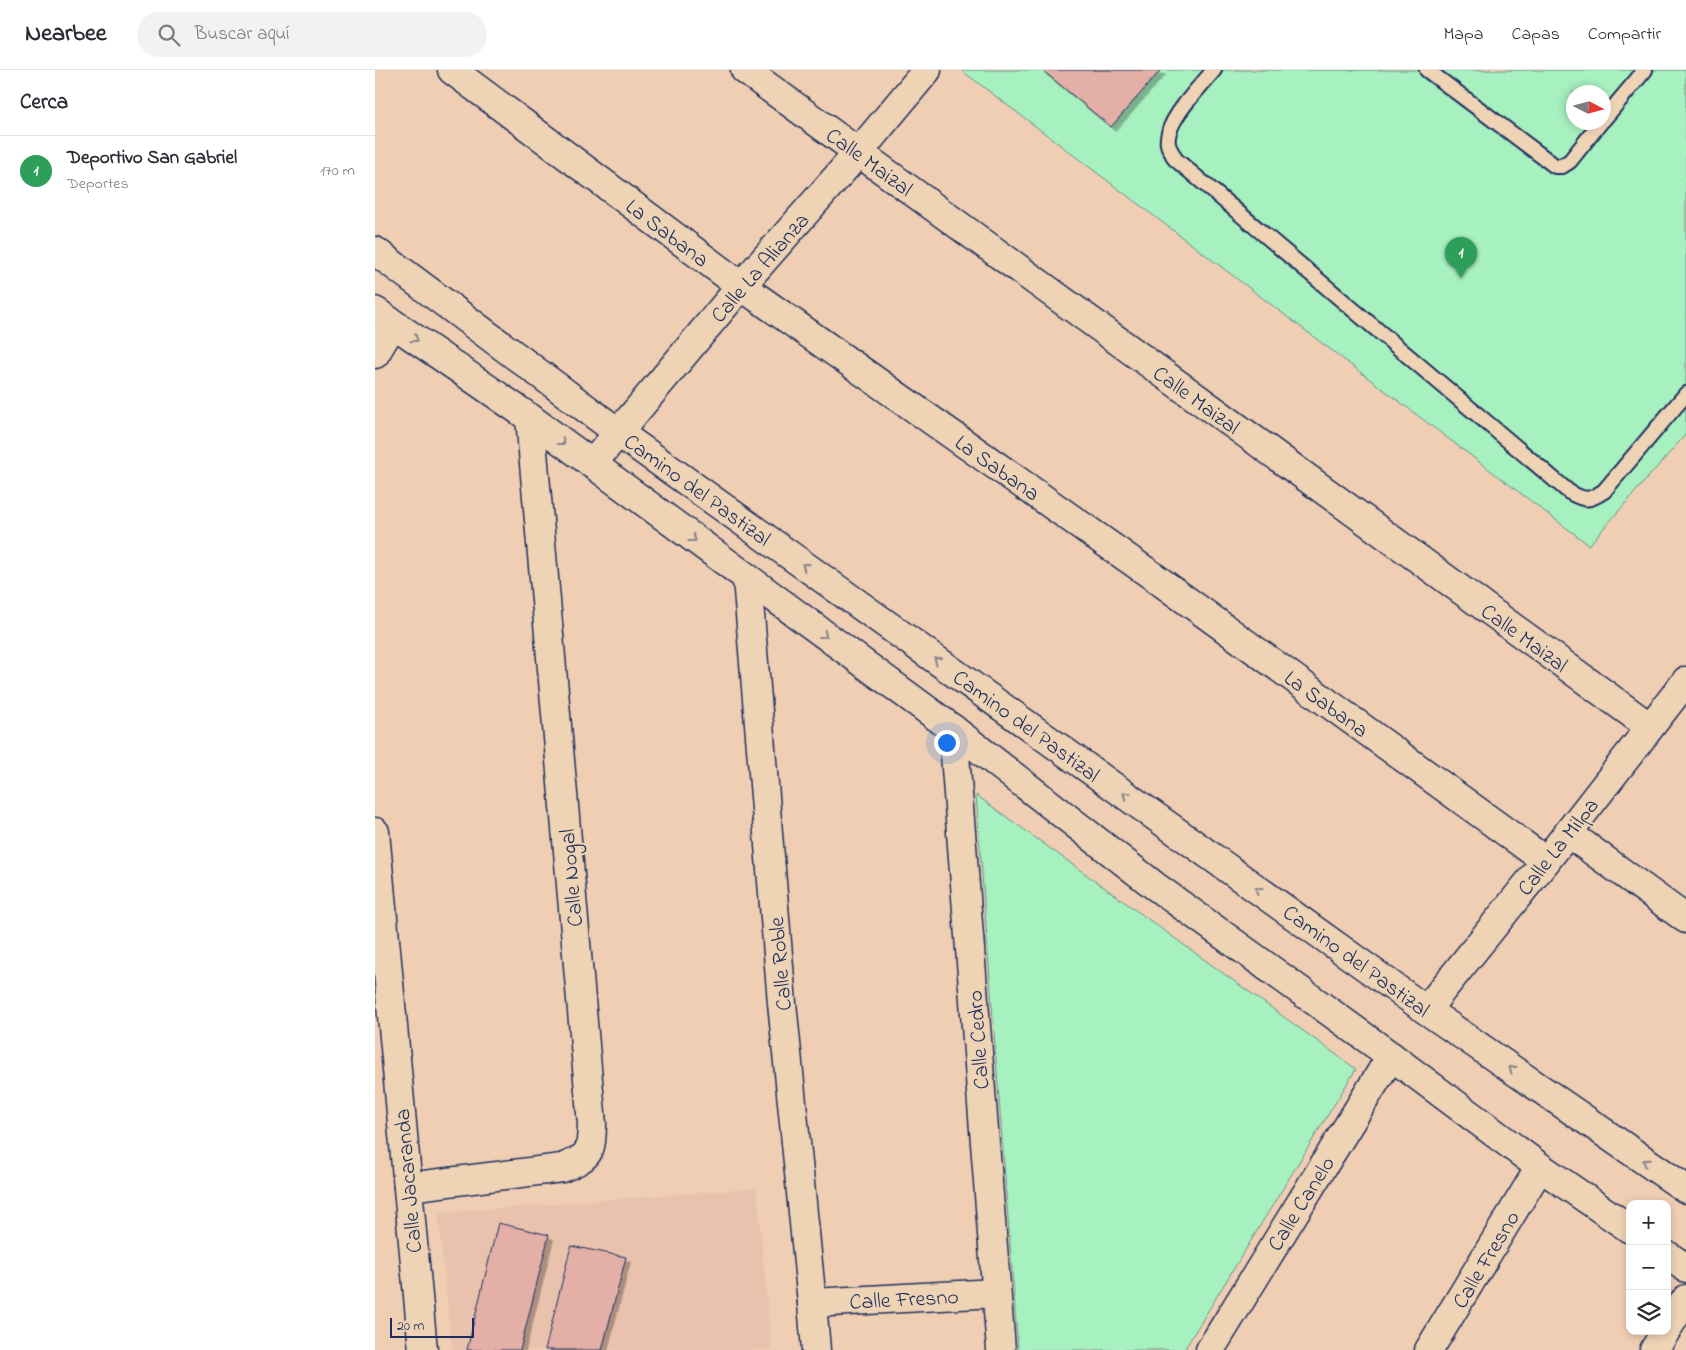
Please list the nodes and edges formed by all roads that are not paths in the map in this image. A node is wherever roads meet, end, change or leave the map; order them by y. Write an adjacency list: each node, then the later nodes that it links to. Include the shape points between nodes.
1 (452, 70): 11 (street, La Sabana)
2 (745, 70): 9 (street, Calle Maizal)
3 (927, 70): 9 (street, Calle La Alianza)
4 (1213, 70): 14 (lane, via 1176,117 1169,131 1168,144 1175,159 1569,492 1580,498 1592,499 1604,491)
5 (1427, 70): 8 (lane, via 1555,166 1570,161)
6 (1645, 70): 7 (lane)
7 (1611, 111)
8 (1596, 130)
9 (859, 153): 11 (street, Calle La Alianza); 20 (street, Calle Maizal)
10 (375, 251): 16 (street, Camino del Pastizal)
11 (741, 286): 16 (street, Calle La Alianza); 24 (street, La Sabana, via 1150,574)
12 (384, 317): 13 (street); 15 (street, Camino del Pastizal, one-way to 15)
13 (375, 354)
14 (1686, 394)
15 (530, 418): 17 (street, Camino del Pastizal, one-way to 17); 29 (street, Calle Nogal, via 592,1124 591,1146 582,1160 563,1168)
16 (619, 433): 17 (street, Calle La Alianza); 26 (street, Camino del Pastizal, one-way to 16)
17 (592, 464): 18 (street, Camino del Pastizal, one-way to 18)
18 (747, 578): 21 (street, Camino del Pastizal, one-way to 21); 36 (street, Calle Roble, via 782,1003)
19 (1681, 696): 20 (street, Calle La Milpa)
20 (1650, 727): 23 (street, Calle La Milpa)
21 (953, 729): 27 (street, Camino del Pastizal, via 1155,886); 34 (street, Calle Cedro)
22 (375, 832): 29 (street, Calle Jacaranda)
23 (1568, 832): 24 (street, Calle La Milpa); 25 (street)
24 (1546, 861): 26 (street, Calle La Milpa)
25 (1686, 919)
26 (1426, 1010): 30 (street, Camino del Pastizal, one-way to 26)
27 (1391, 1056): 28 (street, Camino del Pastizal); 42 (street, Calle Canelo)
28 (1540, 1167): 31 (street, Camino del Pastizal); 43 (street, Calle Fresno)
29 (408, 1187): 39 (street, Calle Jacaranda)
30 (1686, 1189)
31 (1626, 1226)
32 (1671, 1258): 33 (street)
33 (1686, 1268)
34 (996, 1293): 36 (street, Calle Fresno); 41 (street, Calle Cedro)
35 (1686, 1299): 37 (street)
36 (812, 1303): 40 (street, Calle Roble)
37 (1671, 1322)
38 (1663, 1335): 44 (street)
39 (423, 1350)
40 (816, 1350)
41 (1001, 1350)
42 (1210, 1350)
43 (1429, 1350)
44 (1654, 1350)

